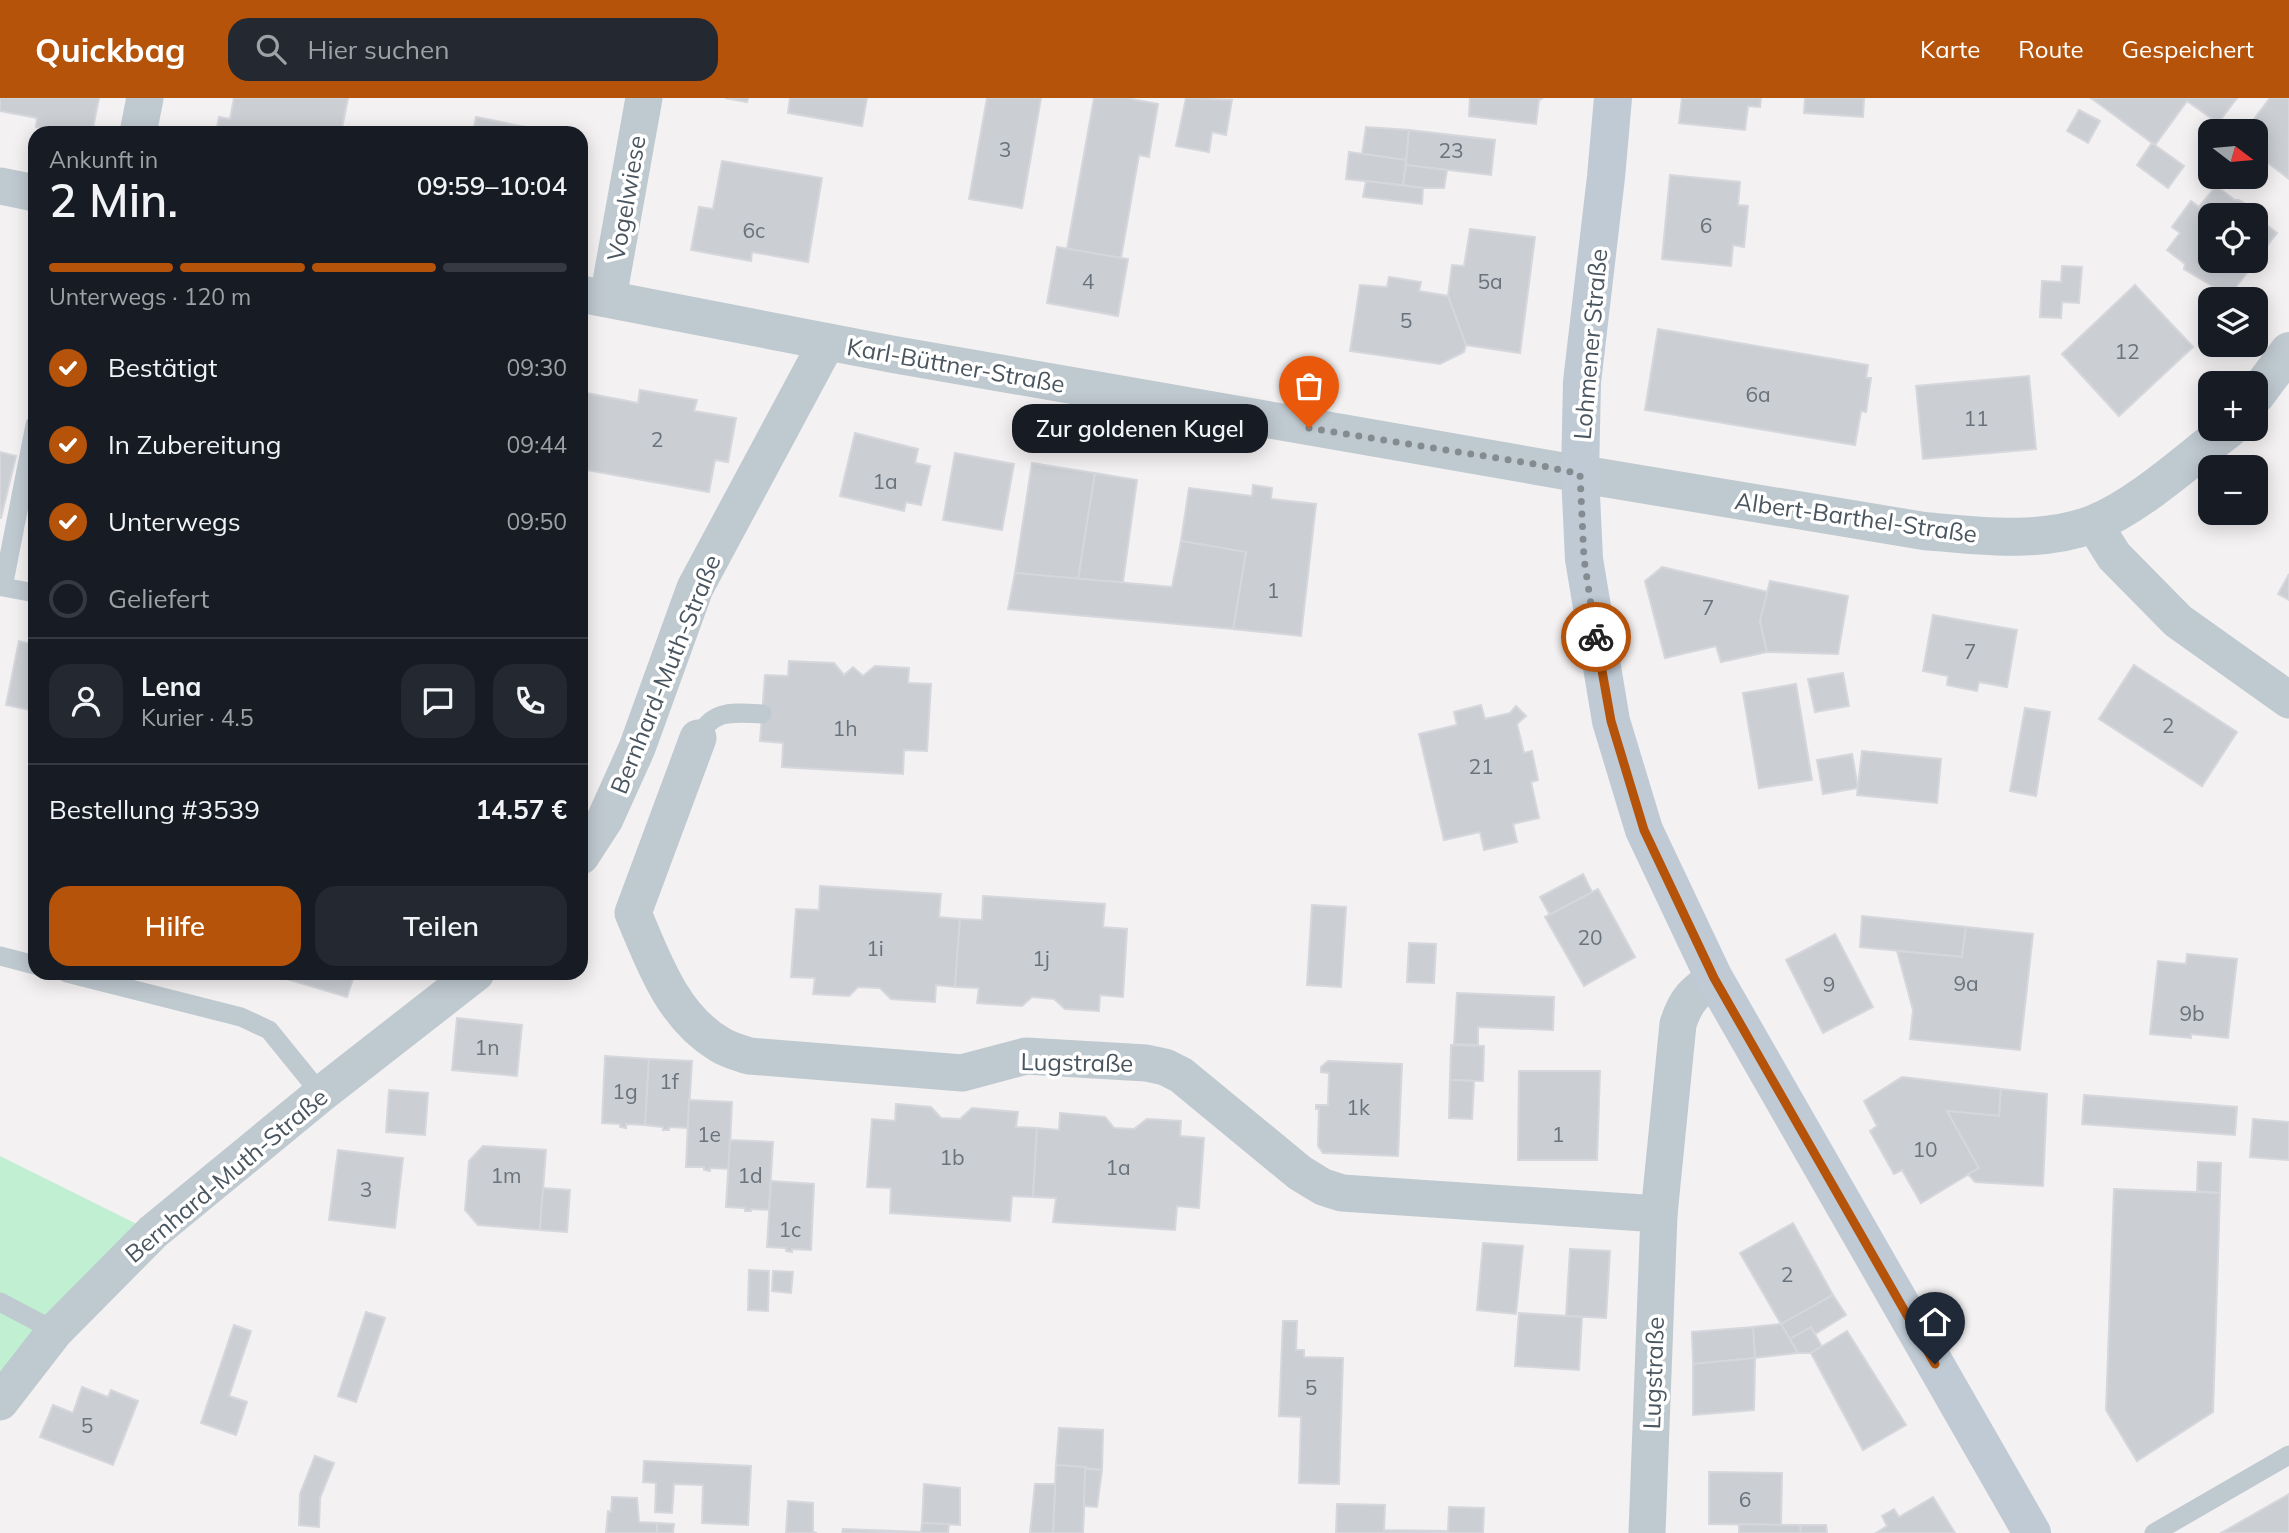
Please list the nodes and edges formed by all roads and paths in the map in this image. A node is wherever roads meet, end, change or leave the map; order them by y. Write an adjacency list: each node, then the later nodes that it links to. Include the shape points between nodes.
1 (145, 98): 4 (street)
2 (644, 98): 7 (street, Vogelwiese)
3 (1613, 98): 13 (main road, Lohmener Straße, via 1582,382)
4 (139, 126)
5 (0, 186): 6 (street)
6 (28, 192)
7 (594, 296): 8 (street, Karl-Büttner-Straße)
8 (827, 342): 13 (street, Karl-Büttner-Straße); 19 (street, Bernhard-Muth-Straße, via 695,587 637,748)
9 (2289, 351): 10 (street)
10 (2268, 379)
11 (2213, 441): 14 (street, Albert-Barthel-Straße, via 2137,499)
12 (28, 462): 15 (lane, via 4,587)
13 (1580, 474): 14 (street, Albert-Barthel-Straße, via 1973,536 2047,535); 22 (main road, Lohmener Straße, via 1584,559 1611,721 1644,830)
14 (2094, 524): 16 (street, via 2114,556 2178,621)
15 (28, 592)
16 (2289, 701)
17 (762, 714): 18 (lane, via 714,717)
18 (698, 738): 26 (street, Lugstraße, via 633,913 664,984 696,1027 720,1045 750,1056 962,1073 1026,1056 1146,1063 1181,1075 1300,1173 1342,1193)
19 (588, 845)
20 (0, 956): 21 (lane)
21 (28, 963)
22 (1714, 978): 26 (street, Lugstraße, via 1693,994 1678,1024); 32 (main road, Lohmener Straße)
23 (95, 980): 25 (lane, via 241,1017 269,1030)
24 (467, 980): 25 (street, Bernhard-Muth-Straße)
25 (321, 1094): 28 (street, Bernhard-Muth-Straße, via 153,1232)
26 (1660, 1214): 31 (street, Lugstraße)
27 (0, 1302): 28 (lane)
28 (55, 1331): 29 (street, Bernhard-Muth-Straße)
29 (0, 1402)
30 (2289, 1455): 33 (lane)
31 (1647, 1533)
32 (2032, 1533)
33 (2154, 1533)

